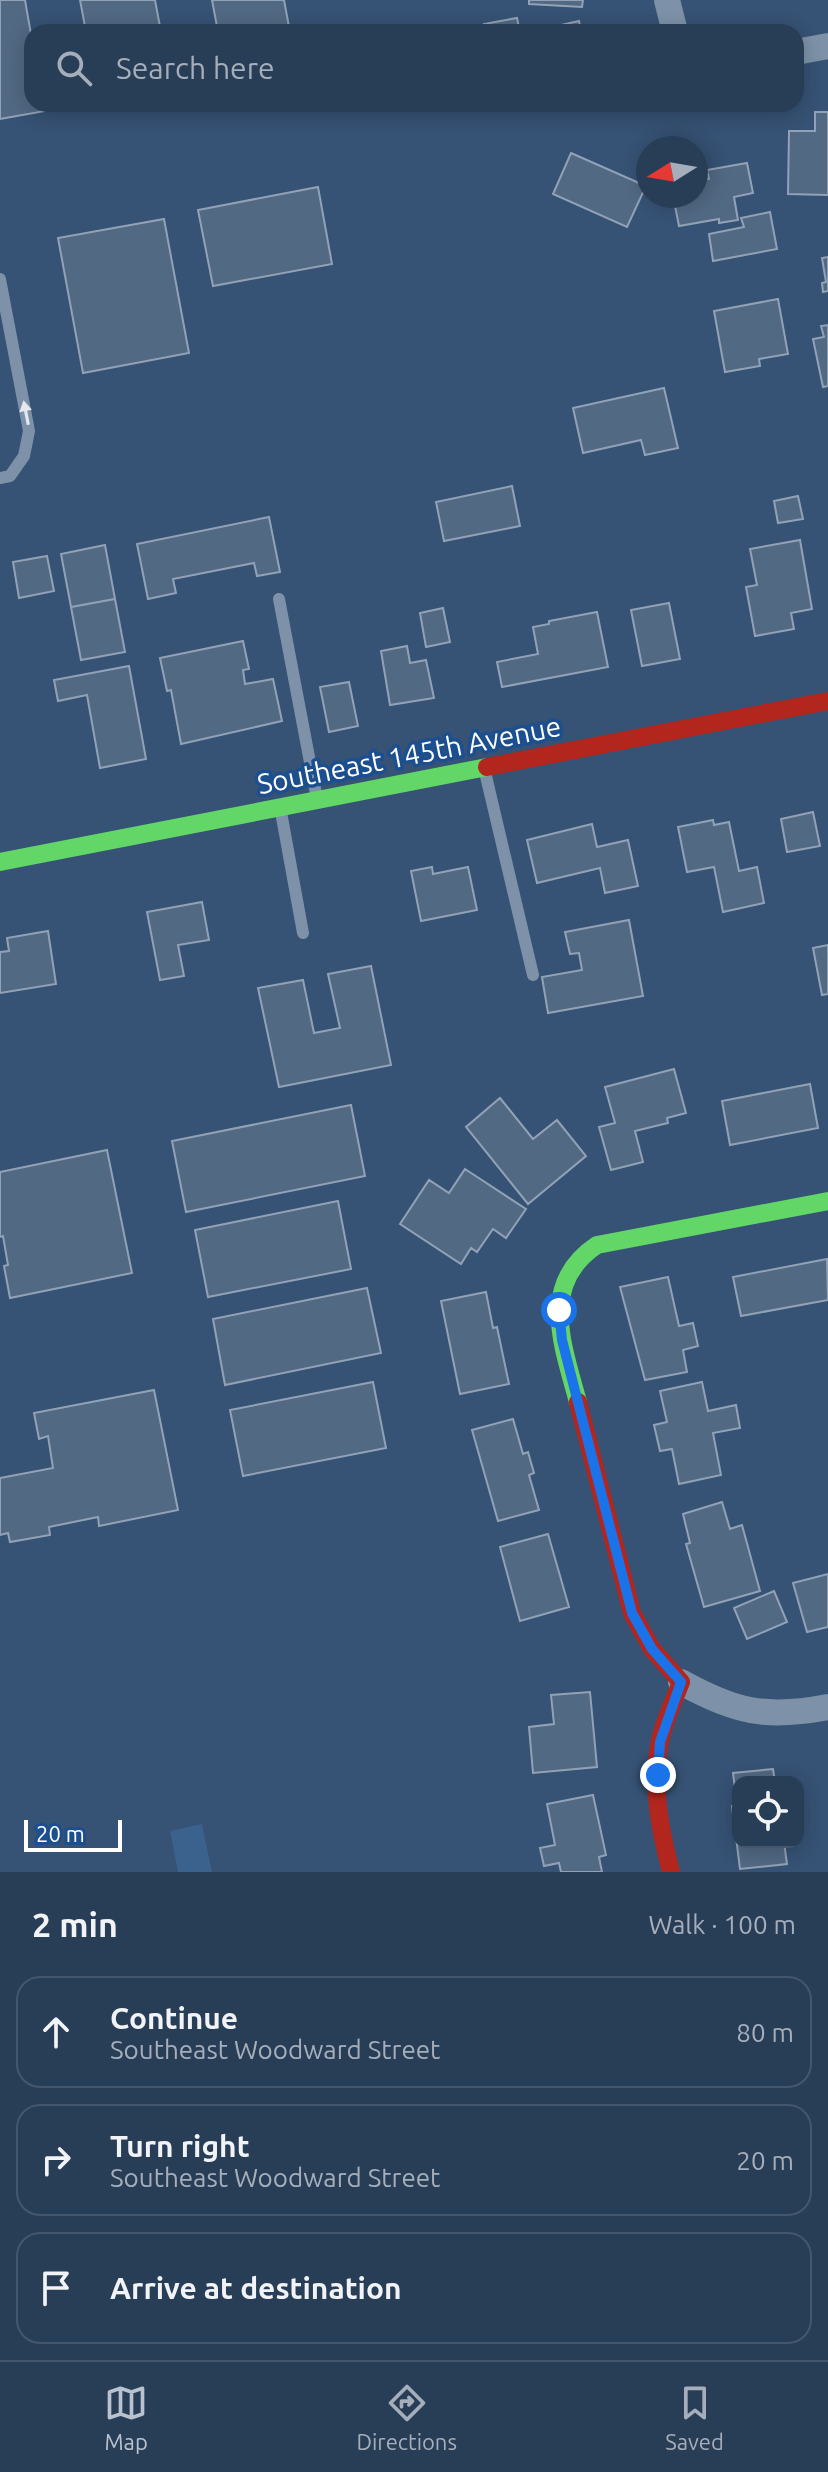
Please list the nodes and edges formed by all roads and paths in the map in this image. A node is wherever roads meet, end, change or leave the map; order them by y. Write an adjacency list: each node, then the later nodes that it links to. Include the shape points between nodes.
1 (667, 0): 2 (street)
2 (673, 24)
3 (828, 46): 4 (street)
4 (804, 50)
5 (0, 279): 6 (lane, one-way to 5, via 10,476 24,456 29,431)
6 (0, 478)
7 (279, 599): 10 (lane)
8 (828, 701): 9 (street, Southeast 145th Avenue)
9 (484, 769): 10 (street, Southeast 145th Avenue); 14 (lane)
10 (317, 802): 11 (street, Southeast 145th Avenue)
11 (280, 809): 12 (street, Southeast 145th Avenue); 13 (lane)
12 (0, 860)
13 (303, 933)
14 (533, 975)
15 (828, 1201): 16 (street, via 597,1245 570,1264 563,1284 562,1340 632,1613 652,1649)
16 (681, 1682): 17 (street, via 715,1701 754,1712); 18 (street, via 660,1742 658,1775 663,1843)
17 (828, 1707)
18 (671, 1872)

